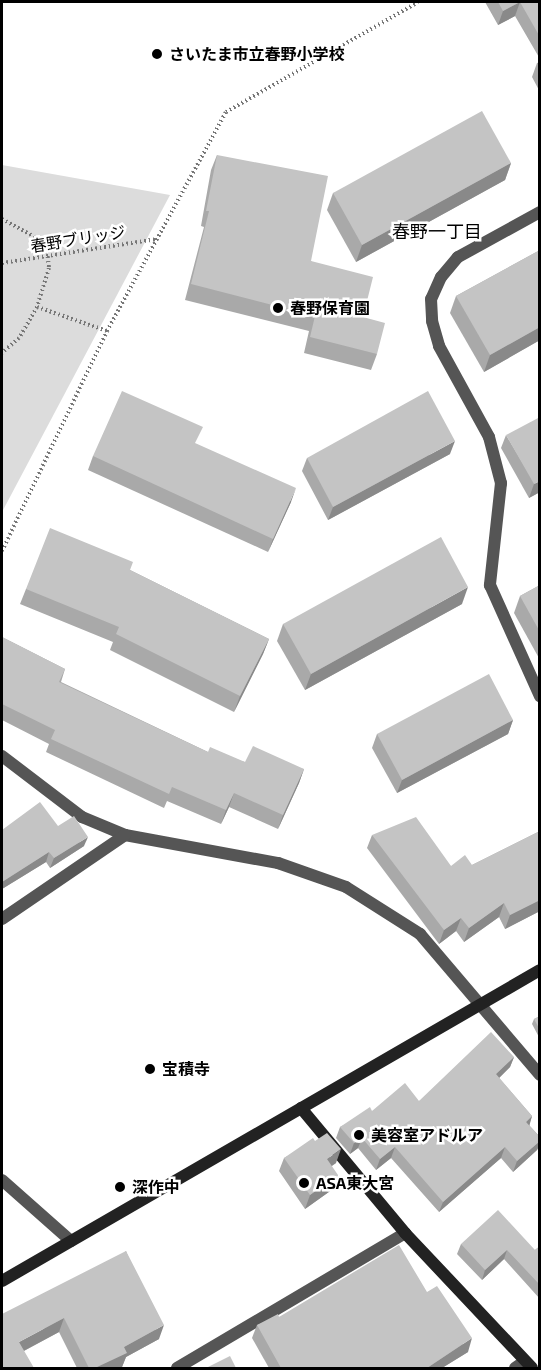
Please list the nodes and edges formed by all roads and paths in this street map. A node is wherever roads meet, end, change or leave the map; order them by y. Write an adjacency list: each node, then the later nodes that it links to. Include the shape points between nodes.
1 (418, 2): 4 (path, via 226,112)
2 (540, 212): 10 (street, via 458,257 441,277 431,299 439,346 489,437 501,483 490,585)
3 (2, 219): 6 (path, via 46,243 49,268)
4 (157, 239): 5 (path, 春野ブリッジ, bridge); 7 (path)
5 (2, 263)
6 (37, 308): 7 (path); 8 (path, via 19,339)
7 (108, 331): 9 (path)
8 (2, 354)
9 (2, 551)
10 (540, 696)
11 (2, 756): 12 (street, via 82,817)
12 (125, 836): 13 (street); 15 (street, via 278,863 346,887 420,934)
13 (2, 919)
14 (540, 970): 15 (street)
15 (478, 1006): 16 (street); 17 (street)
16 (540, 1075)
17 (301, 1108): 19 (street); 20 (street)
18 (2, 1180): 20 (street)
19 (405, 1233): 22 (street); 23 (street)
20 (71, 1240): 21 (street)
21 (2, 1281)
22 (524, 1366)
23 (177, 1368)

